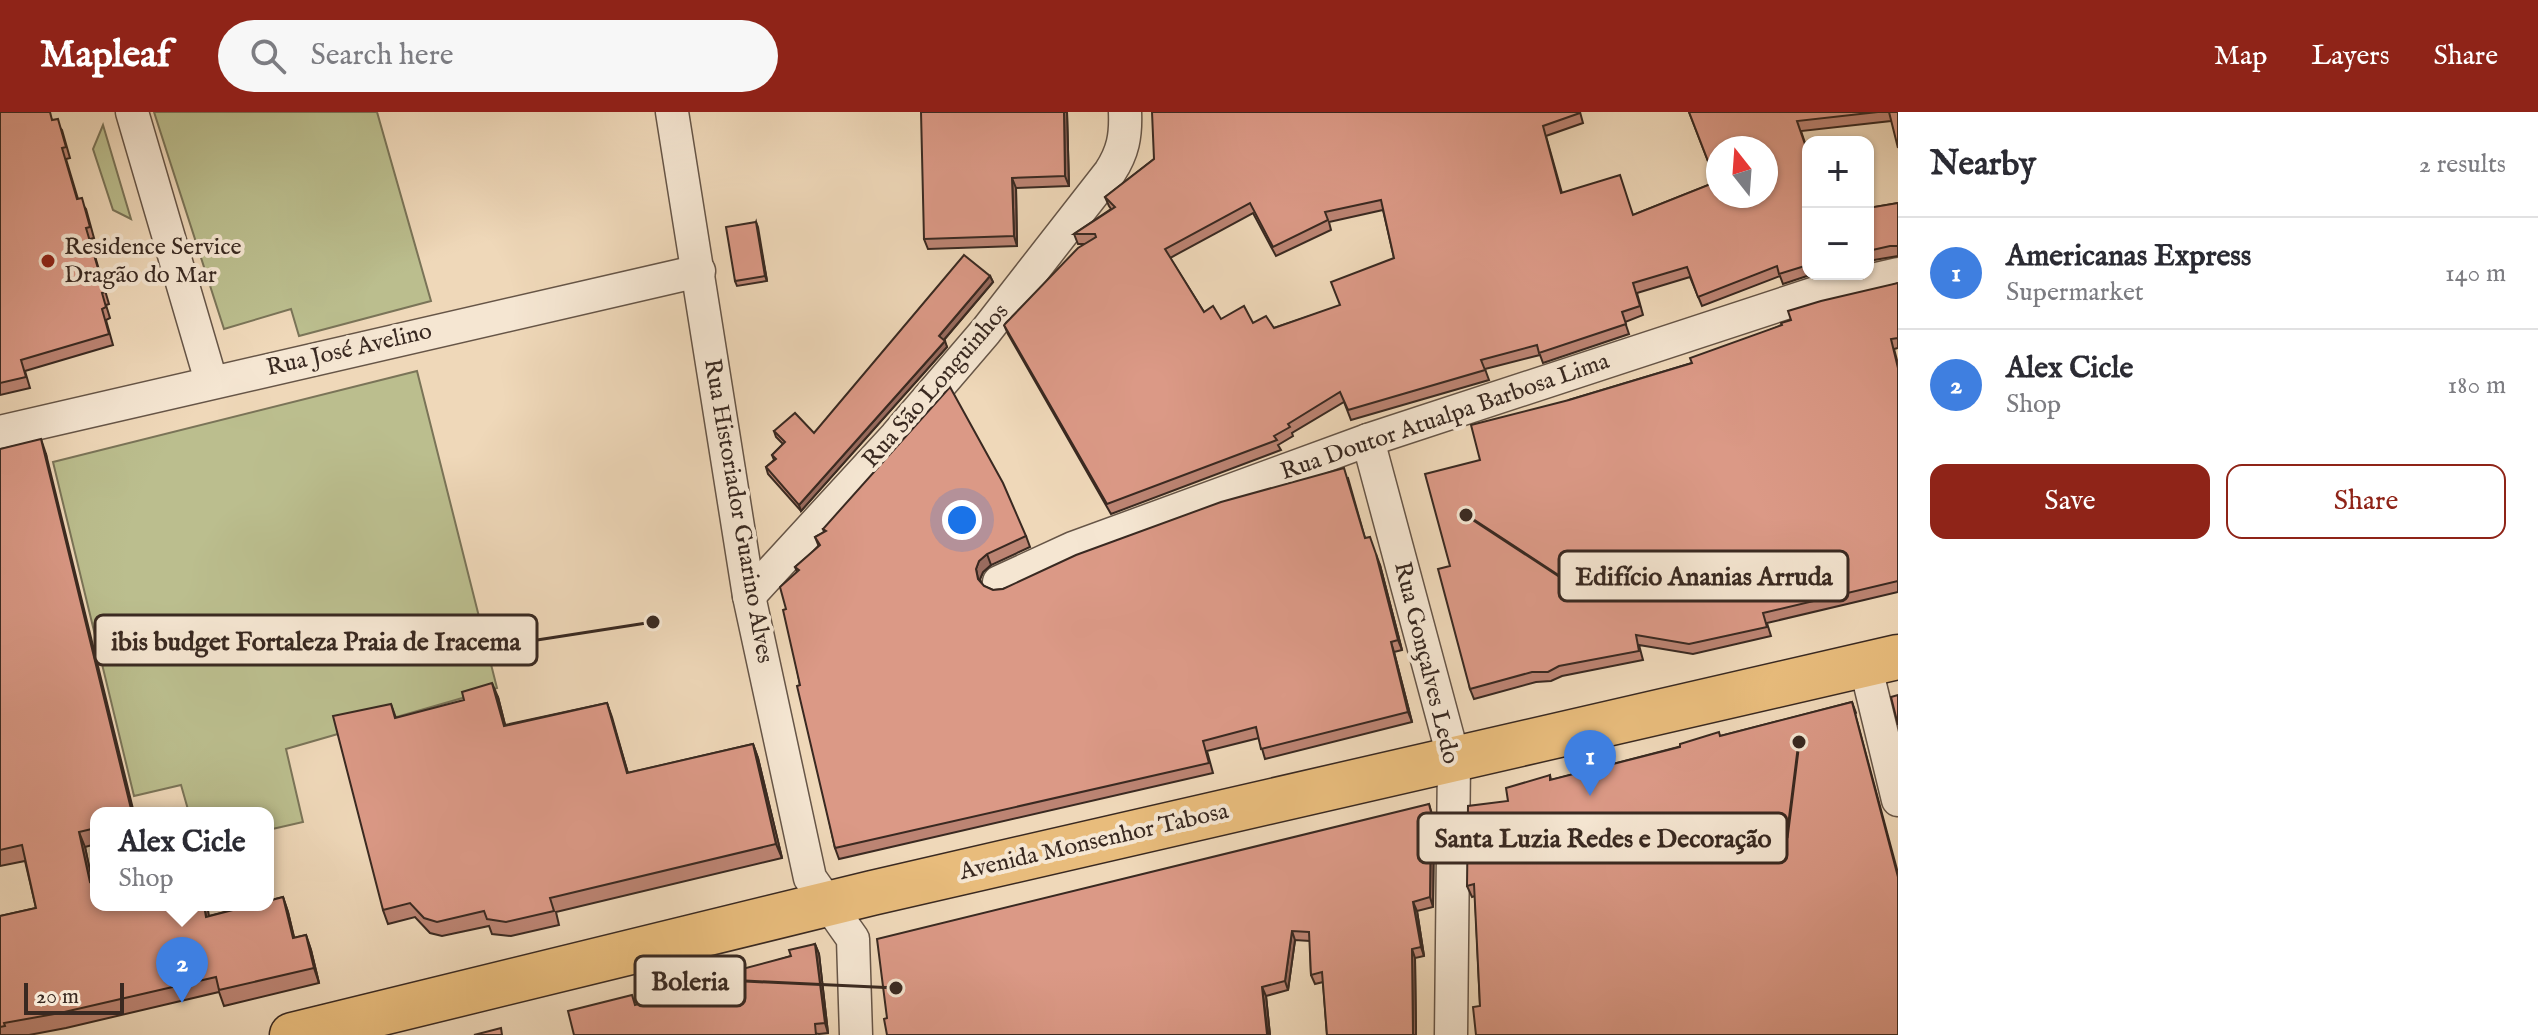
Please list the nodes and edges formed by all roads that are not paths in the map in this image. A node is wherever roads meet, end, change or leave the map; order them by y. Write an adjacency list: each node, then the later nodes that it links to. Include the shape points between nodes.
1 (132, 112): 6 (street)
2 (672, 112): 4 (street, Rua Historiador Guarino Alves)
3 (1125, 112): 10 (street, Rua São Longuinhos, via 1124,145 1113,167 986,331)
4 (699, 271): 6 (street, Rua José Avelino); 10 (street, Rua Historiador Guarino Alves)
5 (1898, 274): 8 (street, Rua Doutor Atualpa Barbosa Lima, via 1819,292)
6 (211, 381): 7 (street, Rua José Avelino)
7 (0, 432)
8 (1368, 440): 9 (street, Rua Doutor Atualpa Barbosa Lima, via 1073,548); 12 (street, Rua Gonçalves Ledo)
9 (999, 582)
10 (749, 596): 14 (street, Rua Historiador Guarino Alves, via 810,878)
11 (1882, 660): 12 (main road, Avenida Monsenhor Tabosa); 13 (street)
12 (1454, 760): 14 (main road, Avenida Monsenhor Tabosa); 17 (street, Rua Gonçalves Ledo)
13 (1898, 800)
14 (828, 904): 15 (main road, Avenida Monsenhor Tabosa); 16 (street, Rua Historiador Guarino Alves, via 853,939)
15 (292, 1035)
16 (856, 1035)
17 (1451, 1035)

